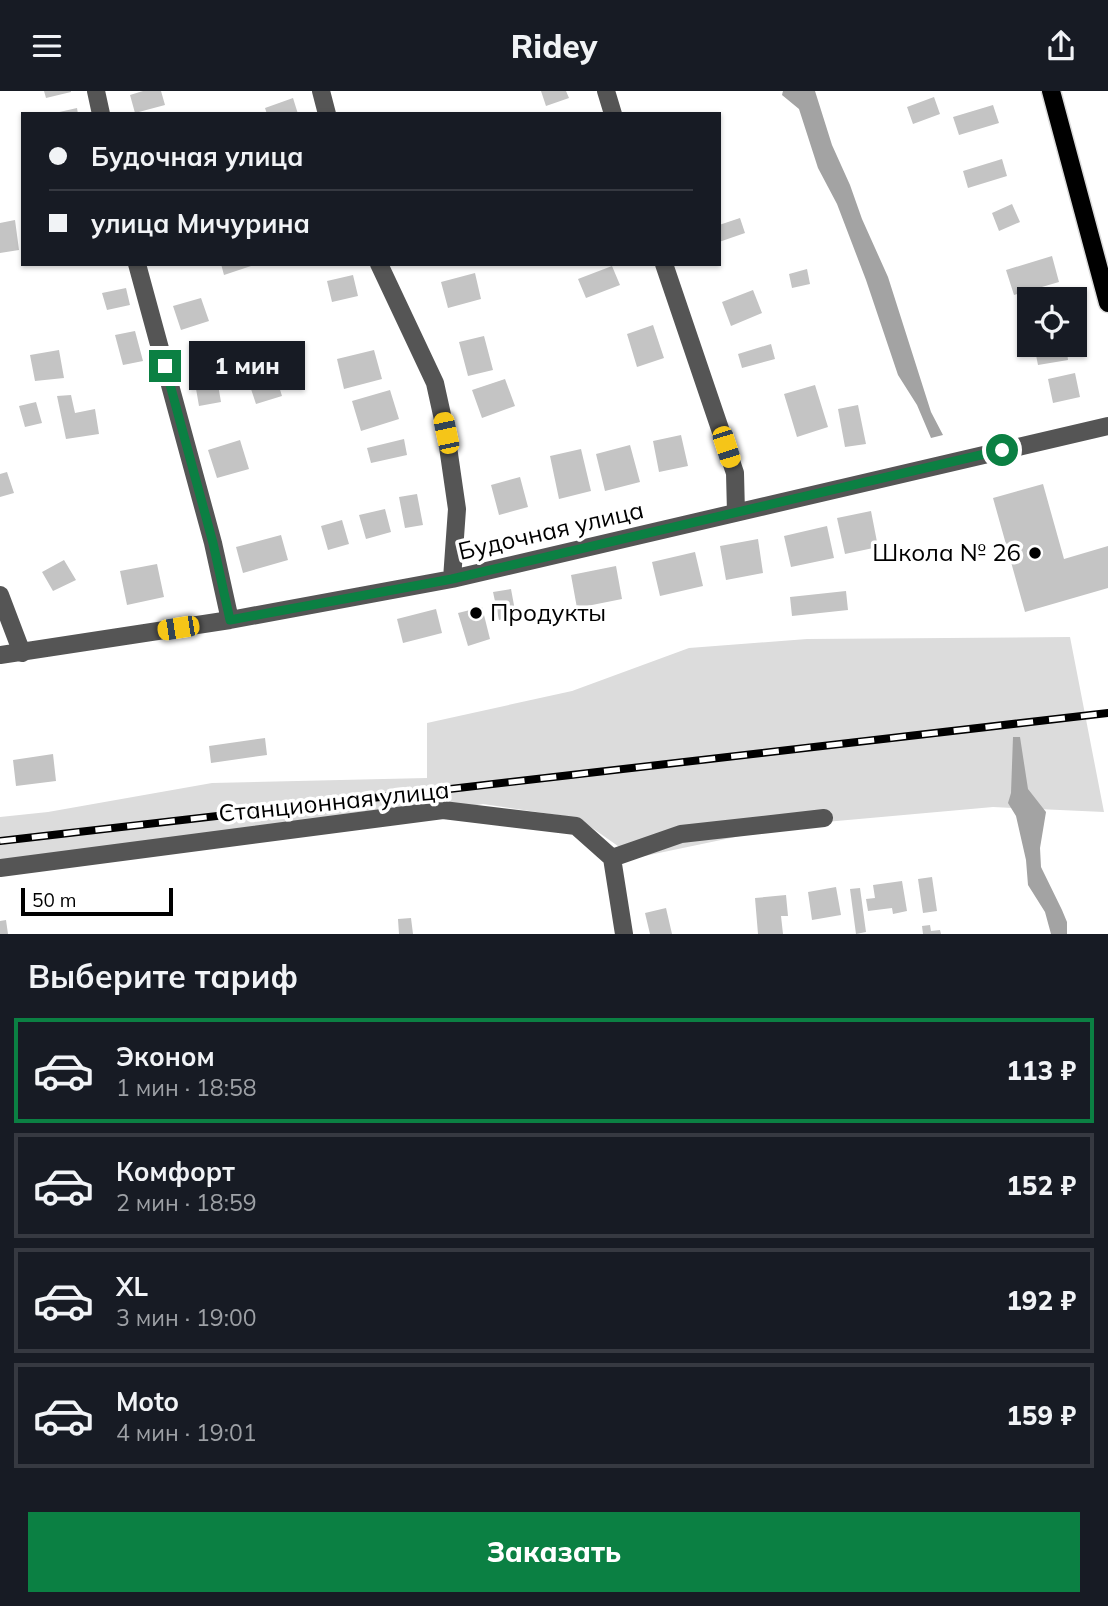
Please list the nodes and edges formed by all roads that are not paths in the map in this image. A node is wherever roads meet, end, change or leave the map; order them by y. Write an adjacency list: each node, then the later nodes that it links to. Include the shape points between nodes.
1 (96, 91): 5 (street)
2 (321, 91): 6 (street)
3 (606, 91): 7 (street)
4 (1051, 91): 11 (main road)
5 (101, 112)
6 (326, 112)
7 (612, 112)
8 (139, 266): 16 (street)
9 (380, 266): 14 (street, via 435,383 457,509)
10 (665, 266): 13 (street, via 735,473)
11 (1108, 303)
12 (1108, 426): 13 (street, Будочная улица)
13 (736, 513): 14 (street, Будочная улица)
14 (452, 579): 16 (street, Будочная улица)
15 (0, 596): 17 (street)
16 (230, 620): 17 (street, Будочная улица)
17 (22, 653): 18 (street, Будочная улица)
18 (0, 655)
19 (824, 818): 20 (street, via 681,834)
20 (612, 858): 21 (street, Станционная улица, via 576,826 443,810); 22 (street)
21 (0, 868)
22 (624, 934)

